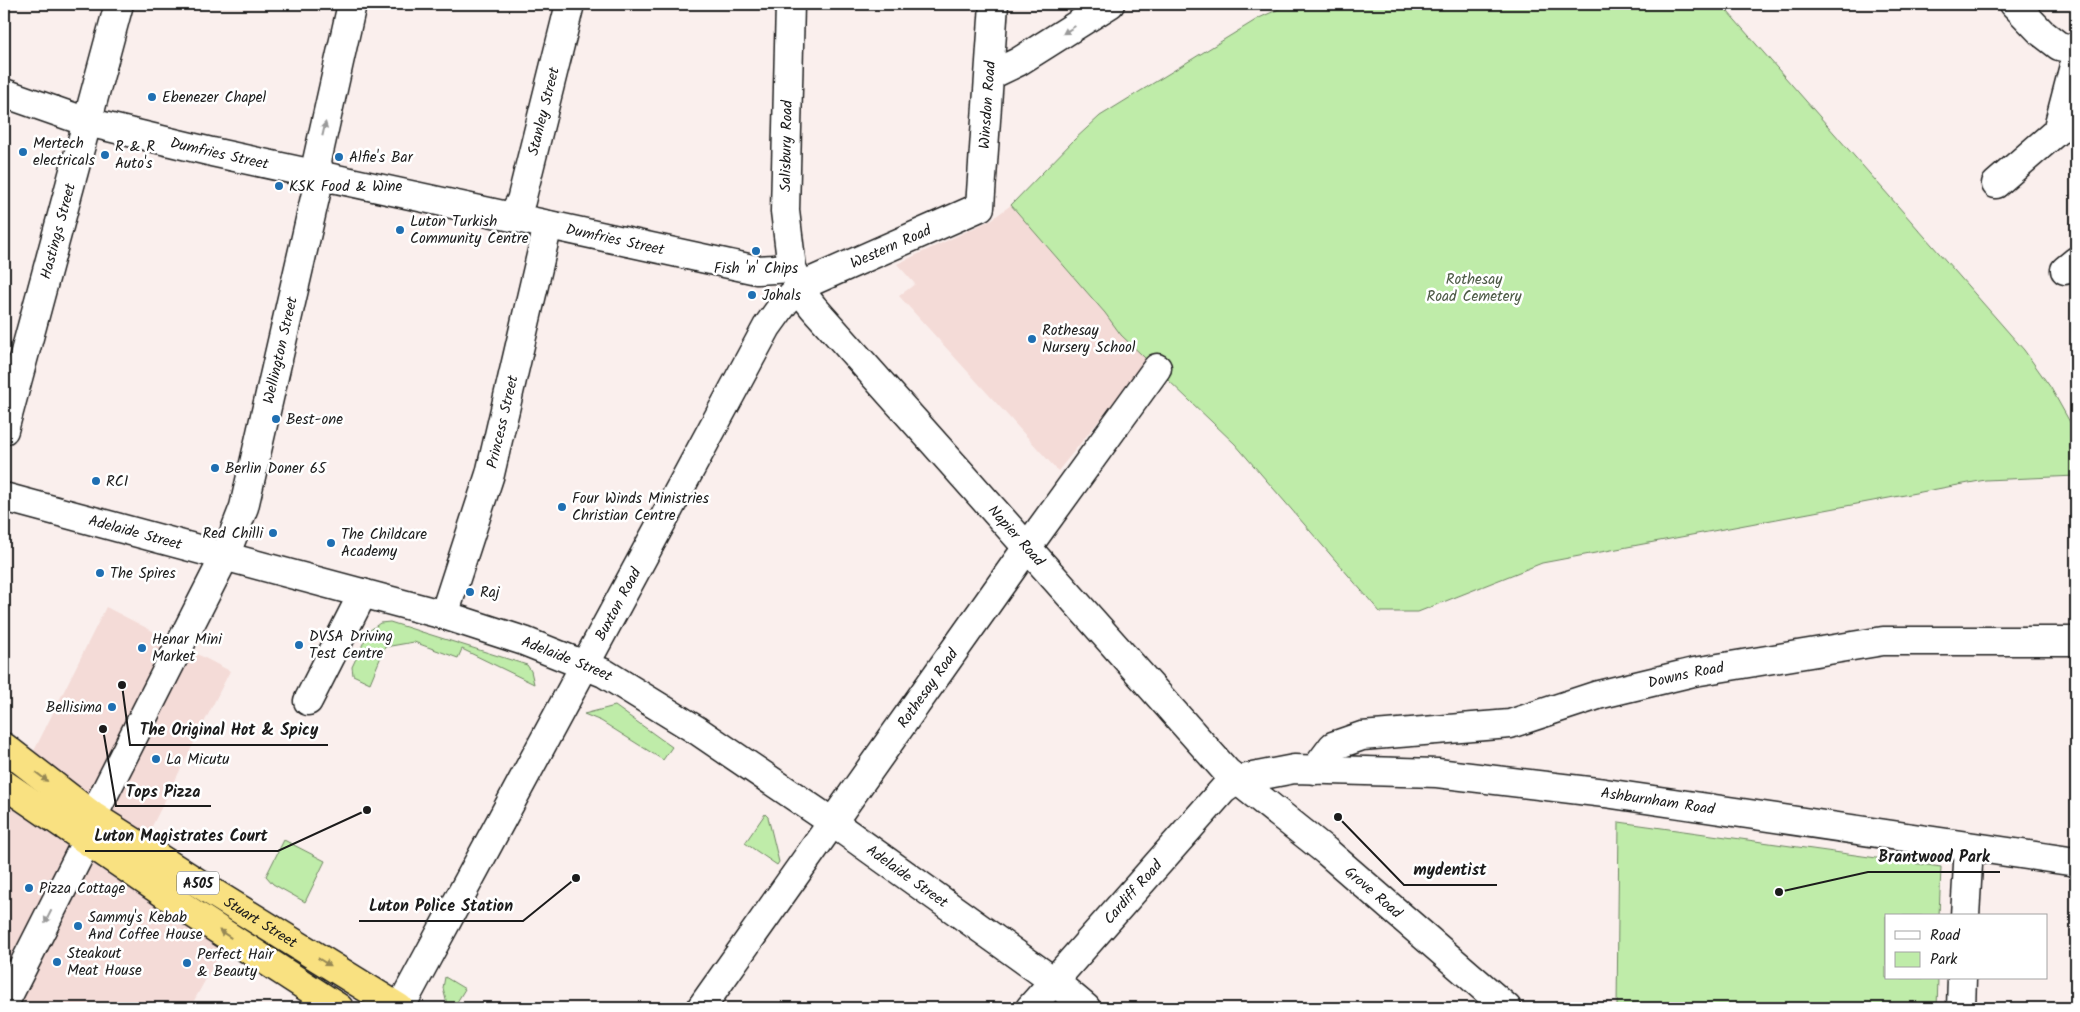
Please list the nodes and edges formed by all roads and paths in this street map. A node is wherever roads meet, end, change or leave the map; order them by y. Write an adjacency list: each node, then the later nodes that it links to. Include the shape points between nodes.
1 (119, 4): 12 (street, Hastings Street)
2 (352, 4): 13 (street, Wellington Street, one-way to 2, via 317,161)
3 (570, 4): 16 (street, Stanley Street, via 521,201)
4 (790, 4): 18 (street, Salisbury Road, via 784,211)
5 (994, 4): 10 (street, Winsdon Road)
6 (1110, 4): 10 (street, one-way to 10, via 1018,62)
7 (2014, 4): 8 (street, via 2059,46)
8 (2076, 50)
9 (2076, 58): 14 (street, via 2057,131)
10 (991, 75): 15 (street, Winsdon Road)
11 (4, 93): 12 (street, Dumfries Street)
12 (87, 122): 13 (street, Dumfries Street); 20 (street, Hastings Street)
13 (320, 176): 16 (street, Dumfries Street); 23 (street, Wellington Street, via 244,507)
14 (1996, 184)
15 (980, 207): 18 (street, Western Road)
16 (512, 216): 17 (street, Dumfries Street)
17 (548, 224): 18 (street, Dumfries Street); 25 (street, Princess Street, via 490,474)
18 (796, 277): 22 (street, Napier Road, via 813,307); 27 (street, Buxton Road)
19 (1156, 368): 22 (street, Rothesay Road)
20 (4, 430)
21 (4, 497): 23 (street, Adelaide Street)
22 (1026, 549): 31 (street, Napier Road, via 1226,772); 34 (street, Rothesay Road)
23 (225, 556): 24 (street, Adelaide Street); 33 (street, Wellington Street)
24 (363, 593): 25 (street, Adelaide Street); 28 (street)
25 (444, 615): 27 (street, Adelaide Street)
26 (2076, 641): 30 (street, Downs Road, via 1883,641 1703,670 1598,695 1510,724 1362,736 1333,746)
27 (584, 664): 34 (street, Adelaide Street, via 624,684); 43 (street, Buxton Road)
28 (308, 701)
29 (4, 747): 33 (highway, Stuart Street / A505, one-way to 33)
30 (1315, 770): 31 (street, Ashburnham Road, via 1294,769); 36 (street, Ashburnham Road, via 1437,773)
31 (1237, 780): 40 (street, Cardiff Road, via 1223,790); 47 (street, Grove Road, via 1326,851)
32 (4, 784): 35 (highway, Stuart Street / A505)
33 (93, 816): 43 (highway, Stuart Street / A505, one-way to 43)
34 (832, 822): 40 (street, Adelaide Street); 44 (street, Rothesay Road)
35 (86, 842): 41 (street, one-way to 41); 42 (highway, Stuart Street / A505, one-way to 35)
36 (1969, 847): 37 (street, Ashburnham Road); 38 (street)
37 (2076, 862)
38 (1964, 914)
39 (1962, 980): 48 (street)
40 (1055, 982): 45 (street, Cardiff Road); 46 (street, Adelaide Street)
41 (4, 1004)
42 (339, 1008)
43 (399, 1008)
44 (701, 1008)
45 (1030, 1008)
46 (1086, 1008)
47 (1507, 1008)
48 (1961, 1008)

